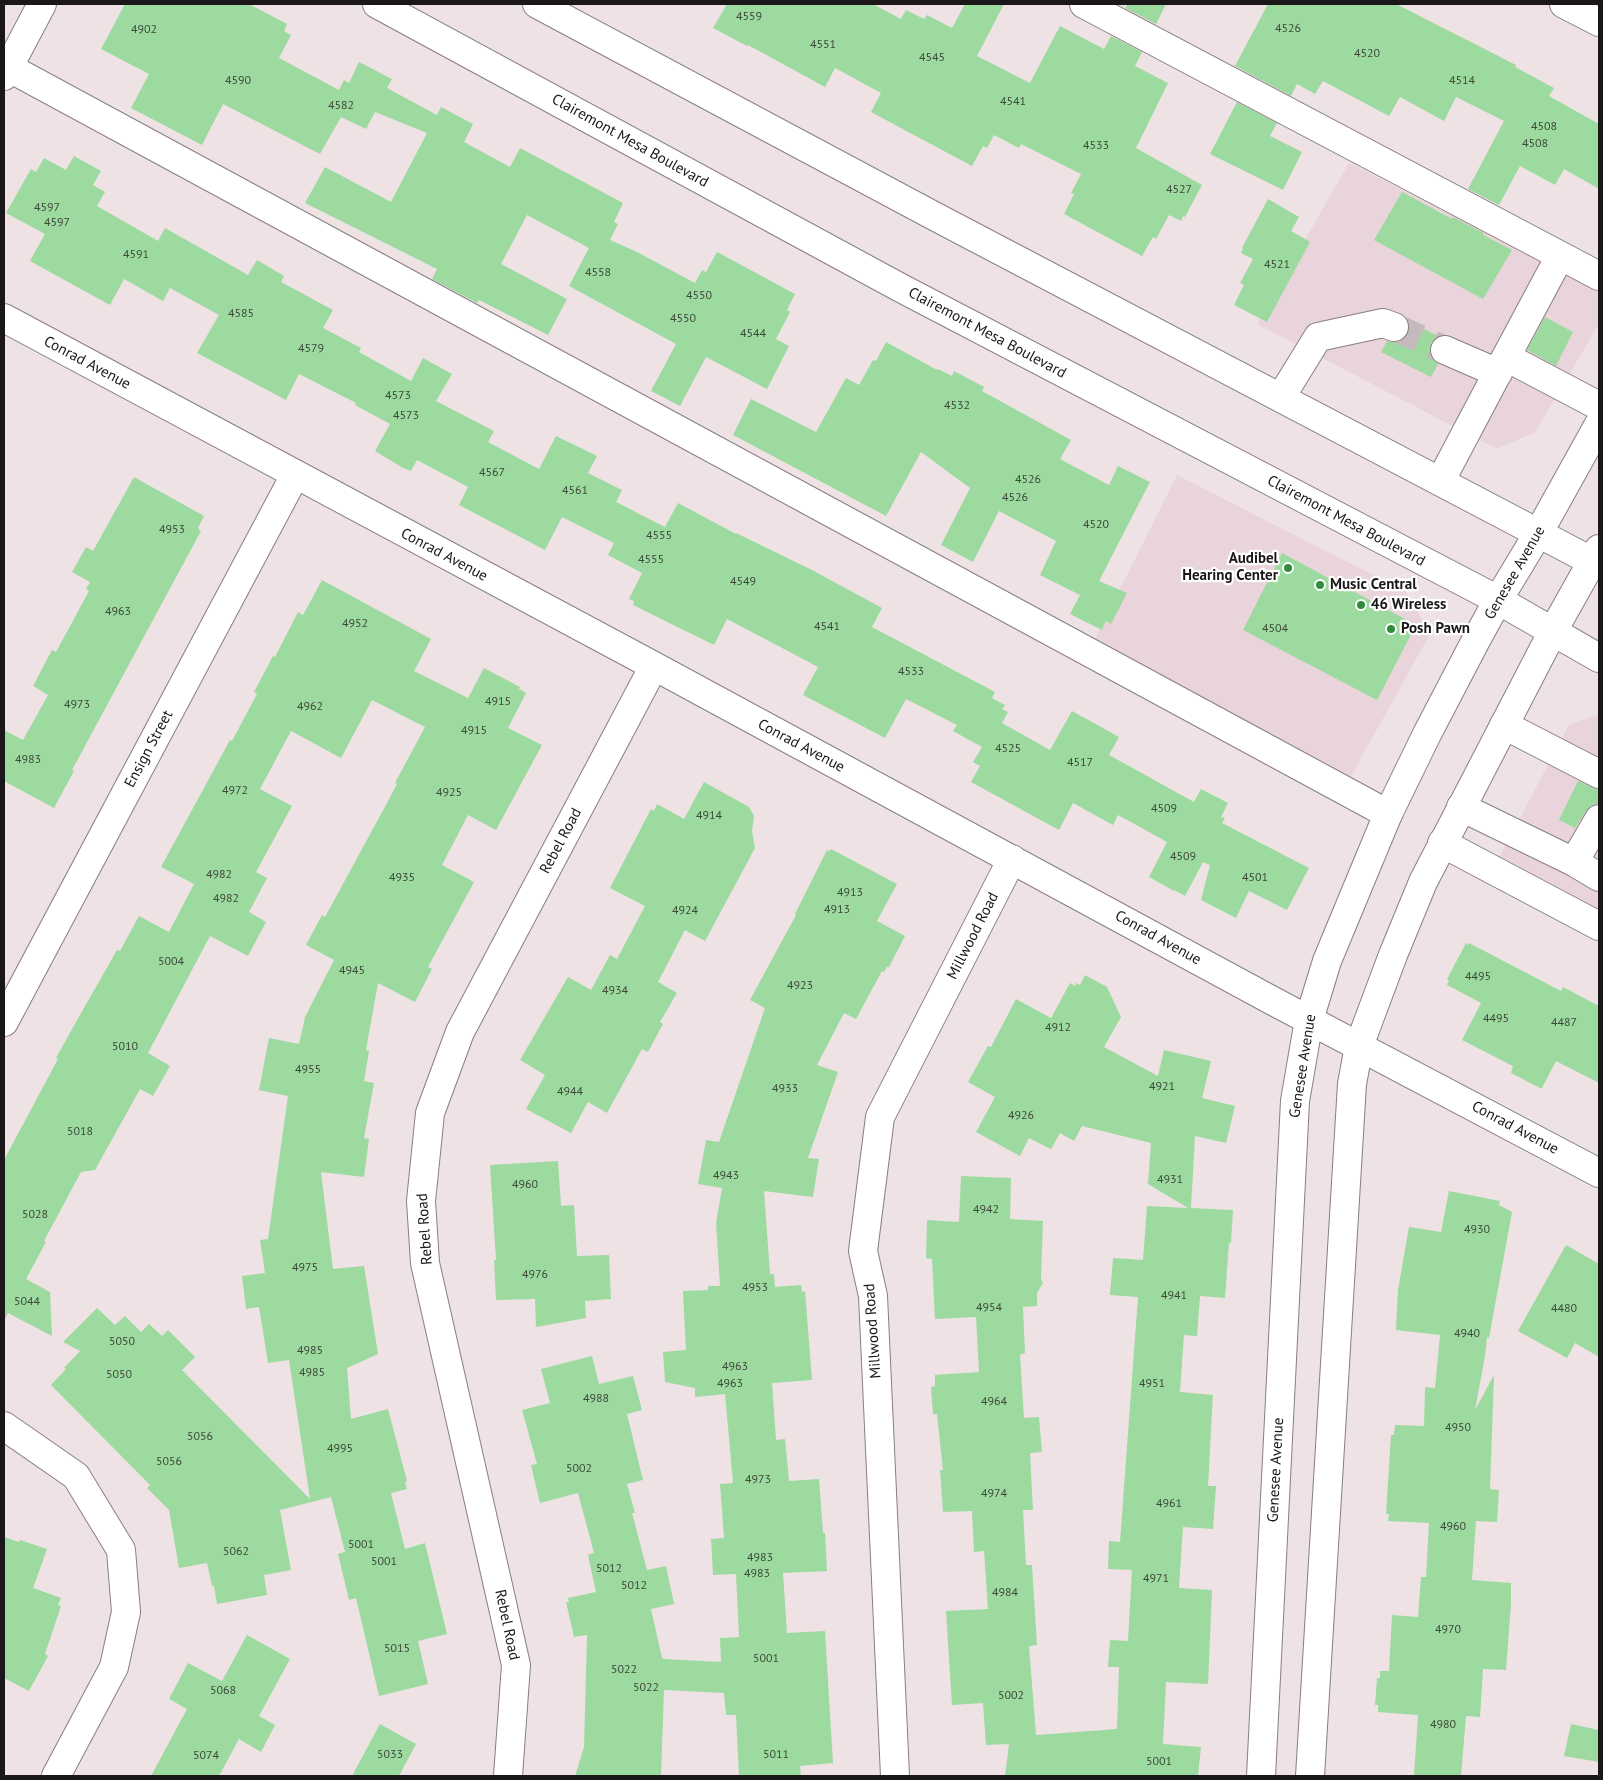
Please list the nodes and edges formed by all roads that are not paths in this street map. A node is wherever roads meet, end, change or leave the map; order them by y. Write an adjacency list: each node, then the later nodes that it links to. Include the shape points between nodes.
1 (42, 4): 7 (main road)
2 (377, 4): 21 (main road, Clairemont Mesa Boulevard, via 899,288)
3 (537, 4): 14 (main road)
4 (1084, 4): 8 (main road)
5 (1564, 4): 6 (main road)
6 (1599, 22)
7 (5, 69): 28 (main road)
8 (1560, 256): 9 (main road); 13 (main road)
9 (1599, 276)
10 (4, 318): 17 (main road, Conrad Avenue)
11 (1389, 325): 14 (main road, via 1318,336)
12 (1445, 350): 13 (main road)
13 (1502, 365): 15 (main road); 18 (main road)
14 (1281, 397): 18 (main road)
15 (1599, 406)
16 (1599, 424): 19 (main road, Genesee Avenue)
17 (295, 475): 24 (main road, Conrad Avenue); 36 (main road, Ensign Street)
18 (1441, 480): 19 (main road)
19 (1539, 532): 20 (main road); 21 (main road, Genesee Avenue)
20 (1597, 558): 22 (main road)
21 (1498, 600): 22 (main road, Clairemont Mesa Boulevard); 28 (main road, Genesee Avenue)
22 (1553, 631): 23 (main road, Clairemont Mesa Boulevard); 25 (main road)
23 (1599, 658)
24 (654, 666): 31 (main road, Conrad Avenue); 41 (main road, Rebel Road, via 460,1032 430,1113 420,1200 425,1264 516,1665)
25 (1504, 726): 26 (main road); 27 (main road)
26 (1599, 774)
27 (1462, 807): 30 (main road); 32 (main road)
28 (1388, 814): 35 (main road, Genesee Avenue, via 1326,961)
29 (1599, 819): 32 (main road)
30 (1442, 843): 34 (main road); 37 (main road, via 1392,955)
31 (1012, 859): 35 (main road, Conrad Avenue); 42 (main road, Millwood Road, via 878,1126 863,1251 873,1296)
32 (1574, 862): 33 (main road)
33 (1599, 877)
34 (1599, 926)
35 (1309, 1020): 37 (main road, Conrad Avenue); 43 (main road, Genesee Avenue, via 1295,1101)
36 (4, 1022)
37 (1359, 1046): 38 (main road, Conrad Avenue); 44 (main road, via 1352,1084)
38 (1599, 1172)
39 (12, 1431): 40 (main road, via 76,1476 121,1550 126,1612 114,1666)
40 (56, 1776)
41 (508, 1776)
42 (895, 1776)
43 (1261, 1776)
44 (1310, 1776)

